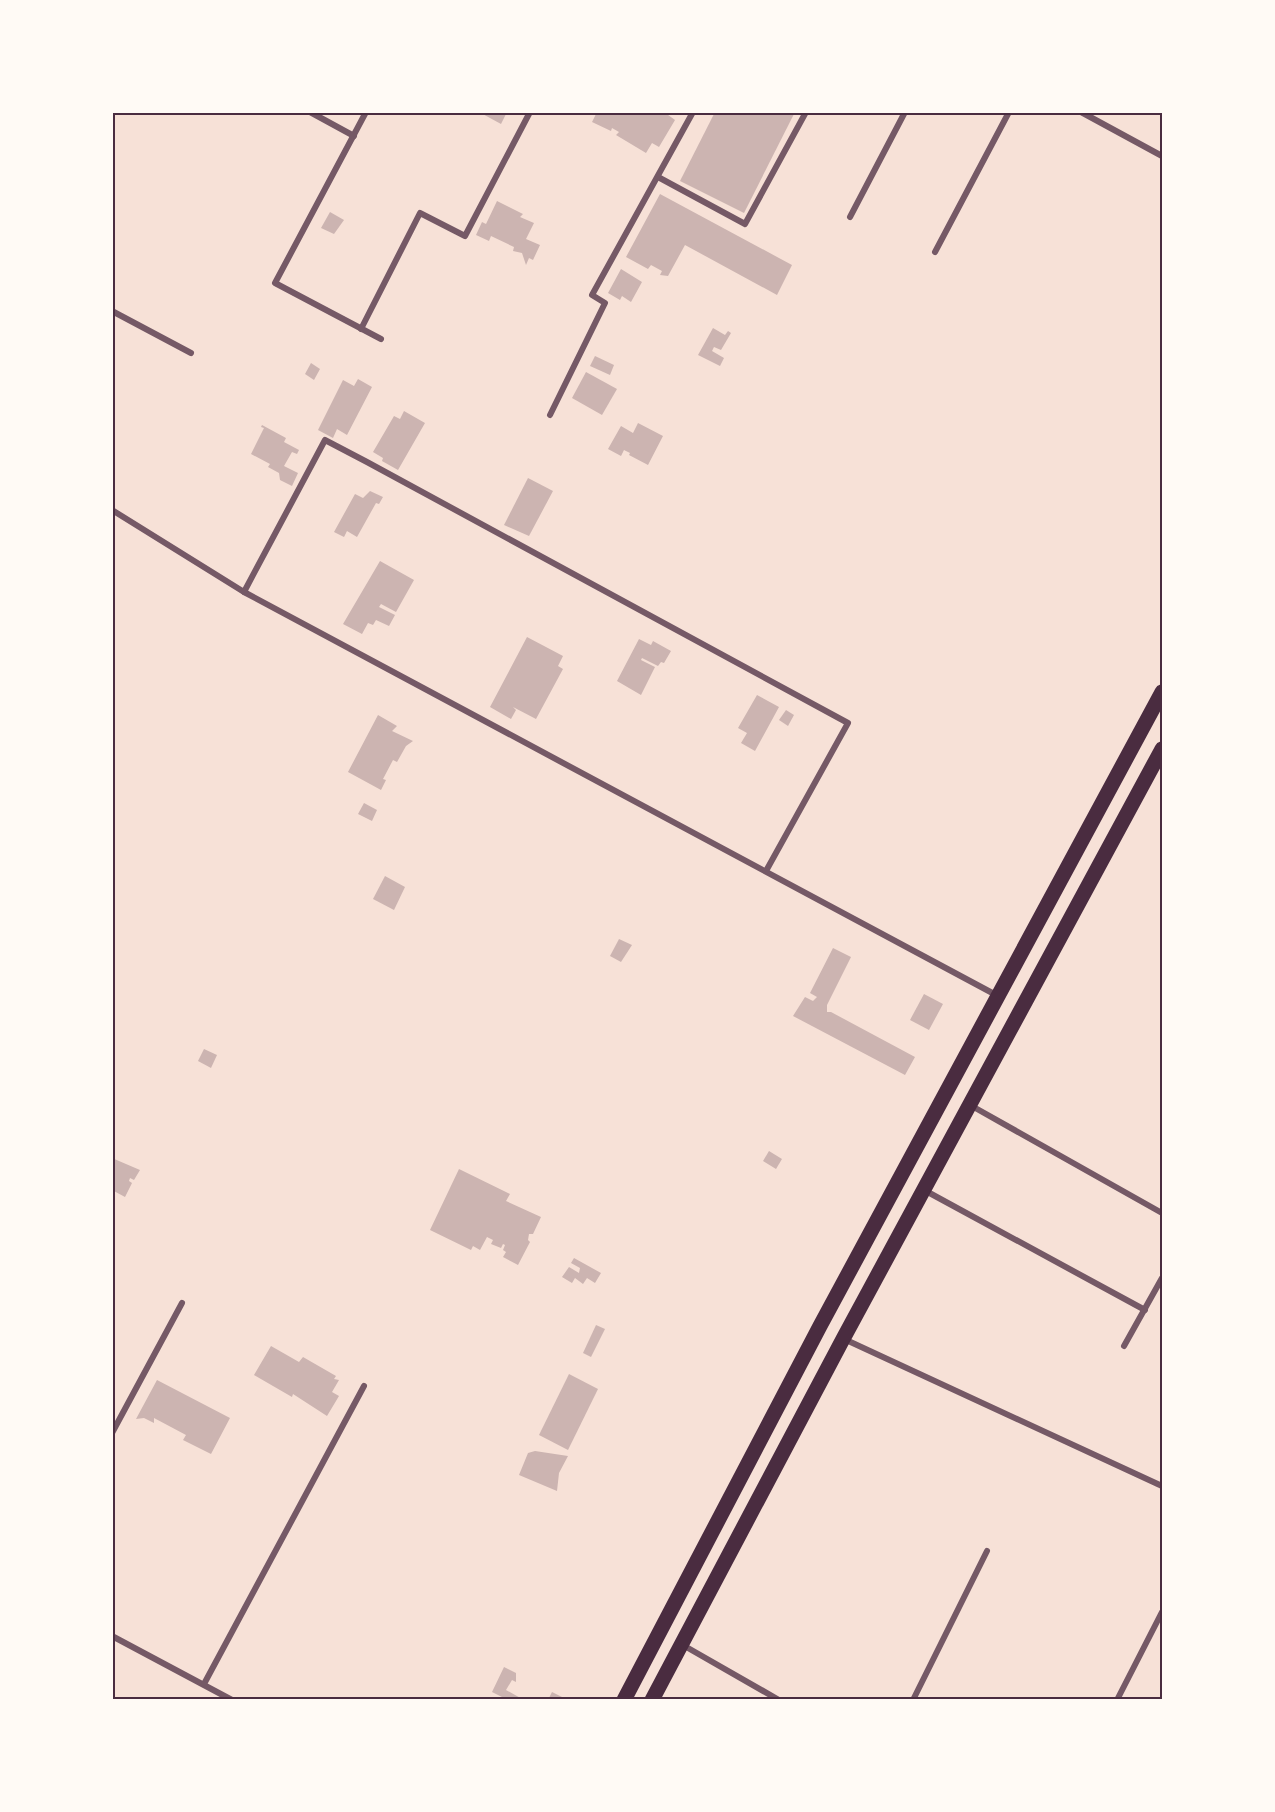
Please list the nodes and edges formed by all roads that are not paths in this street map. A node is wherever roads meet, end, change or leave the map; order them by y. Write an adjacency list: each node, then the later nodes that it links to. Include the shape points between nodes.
1 (310, 112): 9 (street)
2 (366, 112): 9 (street)
3 (530, 112): 15 (street, via 465,236 420,213)
4 (693, 112): 11 (street)
5 (806, 112): 11 (street, via 745,224)
6 (905, 112): 12 (street)
7 (1009, 112): 13 (street)
8 (1082, 112): 10 (street)
9 (354, 135): 15 (street, via 275,283)
10 (1162, 156)
11 (658, 177): 18 (street, via 592,296 606,303)
12 (850, 217)
13 (935, 252)
14 (112, 311): 17 (street)
15 (361, 329): 16 (street)
16 (381, 339)
17 (191, 353)
18 (550, 415)
19 (112, 510): 20 (street)
20 (244, 592): 23 (street); 23 (street, via 325,440 367,462 848,723)
21 (1162, 692): 24 (main road)
22 (1162, 749): 25 (main road)
23 (766, 871): 24 (street)
24 (998, 997): 36 (main road)
25 (970, 1105): 26 (main road); 27 (street)
26 (924, 1190): 30 (street); 31 (main road)
27 (1162, 1213)
28 (1162, 1278): 30 (street)
29 (182, 1303): 34 (street)
30 (1145, 1310): 32 (street)
31 (843, 1338): 35 (street); 38 (main road)
32 (1124, 1346)
33 (363, 1386): 42 (street)
34 (112, 1433)
35 (1162, 1486)
36 (707, 1541): 38 (main road); 44 (main road)
37 (987, 1551): 47 (street)
38 (729, 1553): 41 (main road)
39 (1162, 1612): 48 (street)
40 (112, 1636): 42 (street)
41 (681, 1644): 45 (main road); 46 (street)
42 (204, 1684): 43 (street)
43 (232, 1700)
44 (624, 1700)
45 (652, 1700)
46 (779, 1700)
47 (913, 1700)
48 (1117, 1700)

